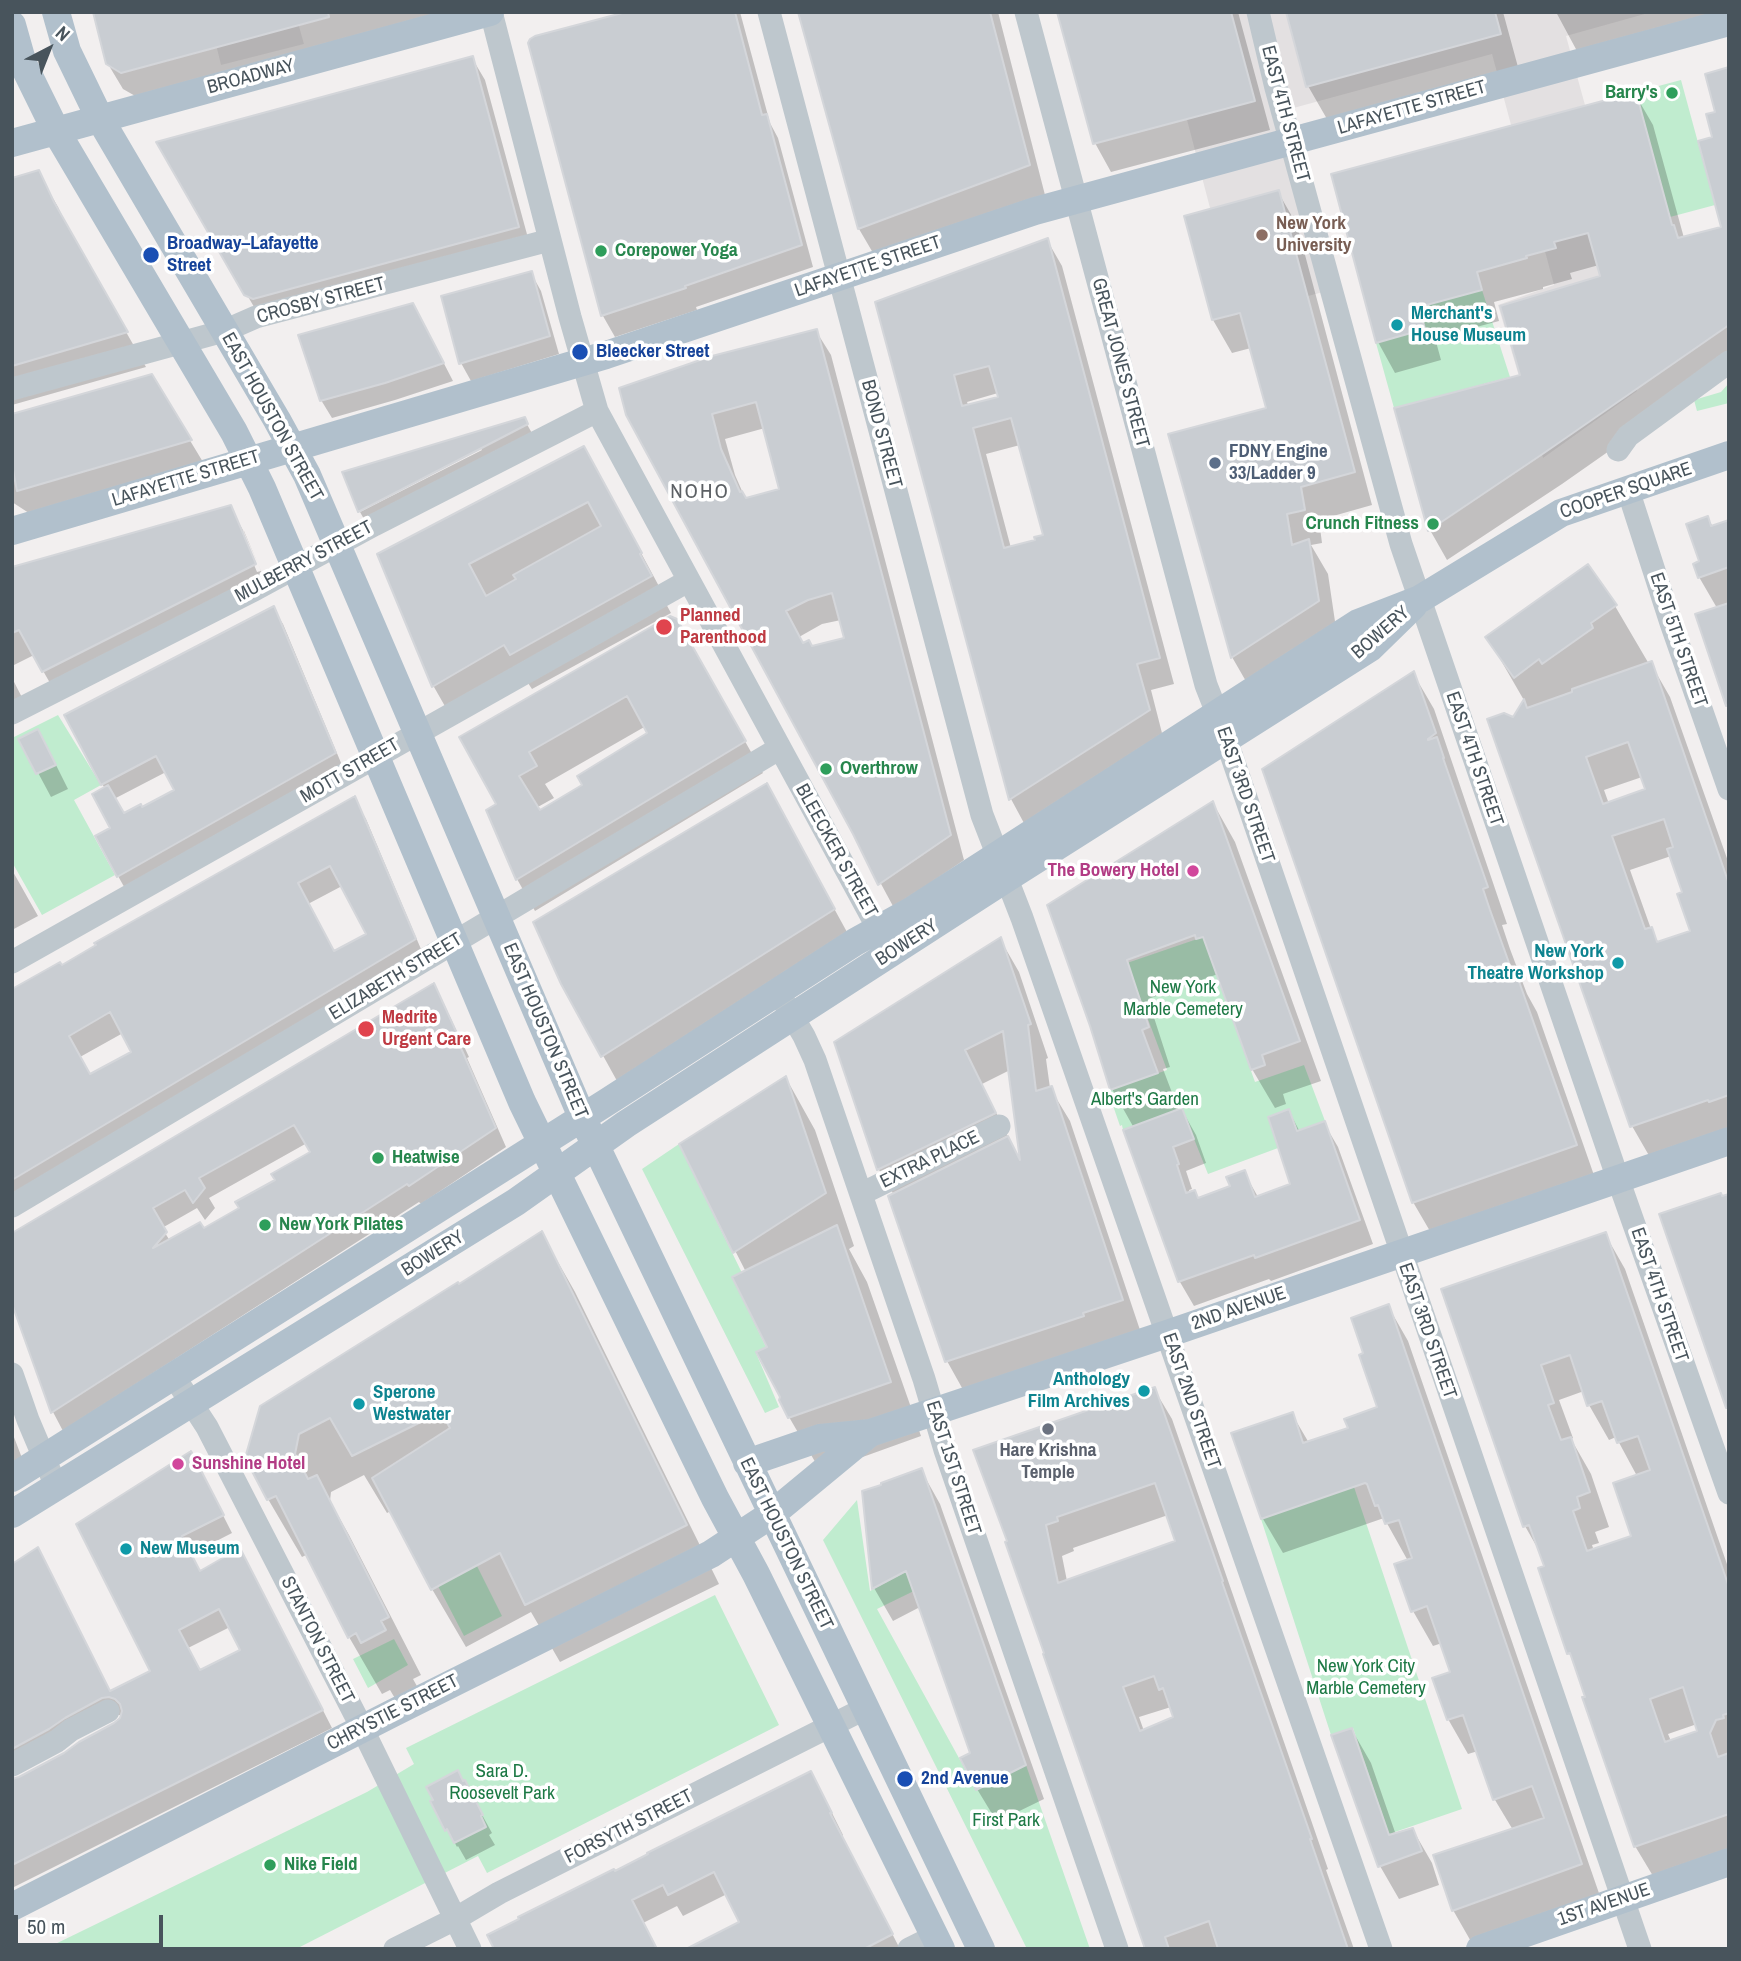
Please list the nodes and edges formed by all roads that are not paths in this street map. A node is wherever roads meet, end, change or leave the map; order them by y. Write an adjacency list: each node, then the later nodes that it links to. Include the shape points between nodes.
1 (56, 12): 8 (main road, EAST HOUSTON STREET, via 66,51)
2 (490, 12): 8 (main road, BROADWAY); 13 (street, BLEECKER STREET)
3 (769, 12): 14 (street, BOND STREET)
4 (1026, 12): 12 (street, GREAT JONES STREET)
5 (1258, 12): 10 (street, EAST 4TH STREET)
6 (1729, 22): 10 (main road, LAFAYETTE STREET)
7 (12, 25): 9 (main road, EAST HOUSTON STREET, via 23,64)
8 (100, 119): 9 (main road, BROADWAY); 15 (main road, EAST HOUSTON STREET)
9 (56, 131): 11 (main road, BROADWAY); 16 (main road, EAST HOUSTON STREET)
10 (1291, 142): 12 (main road, LAFAYETTE STREET); 30 (street, EAST 4TH STREET)
11 (12, 143)
12 (1076, 200): 14 (main road, LAFAYETTE STREET); 32 (street, GREAT JONES STREET, via 1203,677)
13 (550, 240): 15 (street, CROSBY STREET, via 256,317); 18 (street, BLEECKER STREET)
14 (840, 276): 18 (main road, LAFAYETTE STREET); 38 (street, BOND STREET, via 982,815)
15 (224, 331): 16 (street, CROSBY STREET); 21 (main road, EAST HOUSTON STREET)
16 (181, 343): 19 (street, CROSBY STREET); 24 (main road, EAST HOUSTON STREET)
17 (1729, 362): 22 (street, via 1628,436)
18 (582, 363): 20 (street, BLEECKER STREET); 21 (main road, LAFAYETTE STREET)
19 (12, 389)
20 (597, 411): 27 (street, MULBERRY STREET); 29 (street, BLEECKER STREET)
21 (292, 447): 24 (main road, LAFAYETTE STREET); 27 (main road, EAST HOUSTON STREET)
22 (1618, 450)
23 (1729, 455): 25 (main road, COOPER SQUARE)
24 (249, 461): 26 (main road, LAFAYETTE STREET); 28 (main road, EAST HOUSTON STREET)
25 (1628, 489): 30 (main road, COOPER SQUARE, via 1554,516); 37 (street, EAST 5TH STREET)
26 (12, 531)
27 (336, 545): 28 (street, MULBERRY STREET); 33 (main road, EAST HOUSTON STREET)
28 (296, 567): 31 (street, MULBERRY STREET); 36 (main road, EAST HOUSTON STREET)
29 (688, 581): 33 (street, MOTT STREET); 35 (street, BLEECKER STREET)
30 (1420, 599): 32 (main road, BOWERY, via 1358,623); 34 (main road, BOWERY, via 1370,648); 51 (street, EAST 4TH STREET)
31 (12, 713)
32 (1217, 713): 34 (street, EAST 3RD STREET); 38 (main road, BOWERY)
33 (417, 733): 36 (street, MOTT STREET); 39 (main road, EAST HOUSTON STREET)
34 (1226, 739): 38 (main road, BOWERY); 54 (street, EAST 3RD STREET)
35 (779, 748): 39 (street, ELIZABETH STREET); 40 (street, BLEECKER STREET)
36 (376, 757): 41 (main road, EAST HOUSTON STREET); 42 (street, MOTT STREET)
37 (1729, 789)
38 (1003, 866): 40 (main road, BOWERY, via 911,911); 55 (street, EAST 2ND STREET)
39 (496, 918): 41 (street, ELIZABETH STREET); 45 (main road, EAST HOUSTON STREET)
40 (885, 941): 43 (main road, BOWERY, via 855,942); 44 (main road, BOWERY)
41 (454, 942): 48 (main road, EAST HOUSTON STREET); 53 (street, ELIZABETH STREET)
42 (12, 962)
43 (778, 992): 44 (street, EAST 1ST STREET); 45 (main road, BOWERY)
44 (793, 1017): 49 (main road, BOWERY); 52 (street, EAST 1ST STREET, via 815,1060)
45 (582, 1117): 48 (main road, BOWERY); 49 (main road, EAST HOUSTON STREET)
46 (999, 1126): 52 (street, EXTRA PLACE)
47 (1729, 1141): 51 (main road, 2ND AVENUE)
48 (541, 1143): 50 (main road, EAST HOUSTON STREET); 57 (main road, BOWERY)
49 (595, 1146): 50 (main road, BOWERY); 62 (main road, EAST HOUSTON STREET)
50 (555, 1174): 58 (main road, BOWERY); 68 (main road, EAST HOUSTON STREET)
51 (1618, 1179): 54 (main road, 2ND AVENUE); 65 (street, EAST 4TH STREET)
52 (861, 1194): 59 (street, EAST 1ST STREET)
53 (12, 1206)
54 (1401, 1254): 55 (main road, 2ND AVENUE); 75 (street, EAST 3RD STREET)
55 (1167, 1334): 59 (main road, 2ND AVENUE); 84 (street, EAST 2ND STREET)
56 (12, 1374): 61 (street)
57 (173, 1375): 58 (street, STANTON STREET); 61 (main road, BOWERY)
58 (192, 1404): 64 (main road, BOWERY); 72 (street, STANTON STREET)
59 (934, 1411): 60 (main road, 2ND AVENUE); 83 (street, EAST 1ST STREET)
60 (870, 1433): 62 (main road, via 820,1438); 67 (main road, 2ND AVENUE)
61 (44, 1458): 63 (main road, BOWERY); 64 (street)
62 (747, 1463): 67 (main road, EAST HOUSTON STREET)
63 (12, 1478)
64 (56, 1486): 66 (main road, BOWERY)
65 (1729, 1493)
66 (12, 1514)
67 (772, 1514): 68 (main road, CHRYSTIE STREET); 69 (main road, EAST HOUSTON STREET)
68 (736, 1538): 71 (main road, EAST HOUSTON STREET); 72 (main road, CHRYSTIE STREET)
69 (864, 1709): 71 (street, FORSYTH STREET); 82 (main road, EAST HOUSTON STREET)
70 (108, 1711): 73 (street)
71 (831, 1726): 77 (street, FORSYTH STREET); 78 (main road, EAST HOUSTON STREET)
72 (362, 1728): 76 (main road, CHRYSTIE STREET); 77 (street, STANTON STREET)
73 (12, 1765)
74 (1729, 1862): 75 (main road, 1ST AVENUE)
75 (1623, 1899): 85 (main road, 1ST AVENUE); 86 (street, EAST 3RD STREET)
76 (12, 1907)
77 (455, 1919): 79 (street, FORSYTH STREET); 80 (street, STANTON STREET)
78 (938, 1942): 81 (street)
79 (395, 1949)
80 (470, 1949)
81 (909, 1949)
82 (981, 1949)
83 (1117, 1949)
84 (1381, 1949)
85 (1480, 1949)
86 (1640, 1949)

